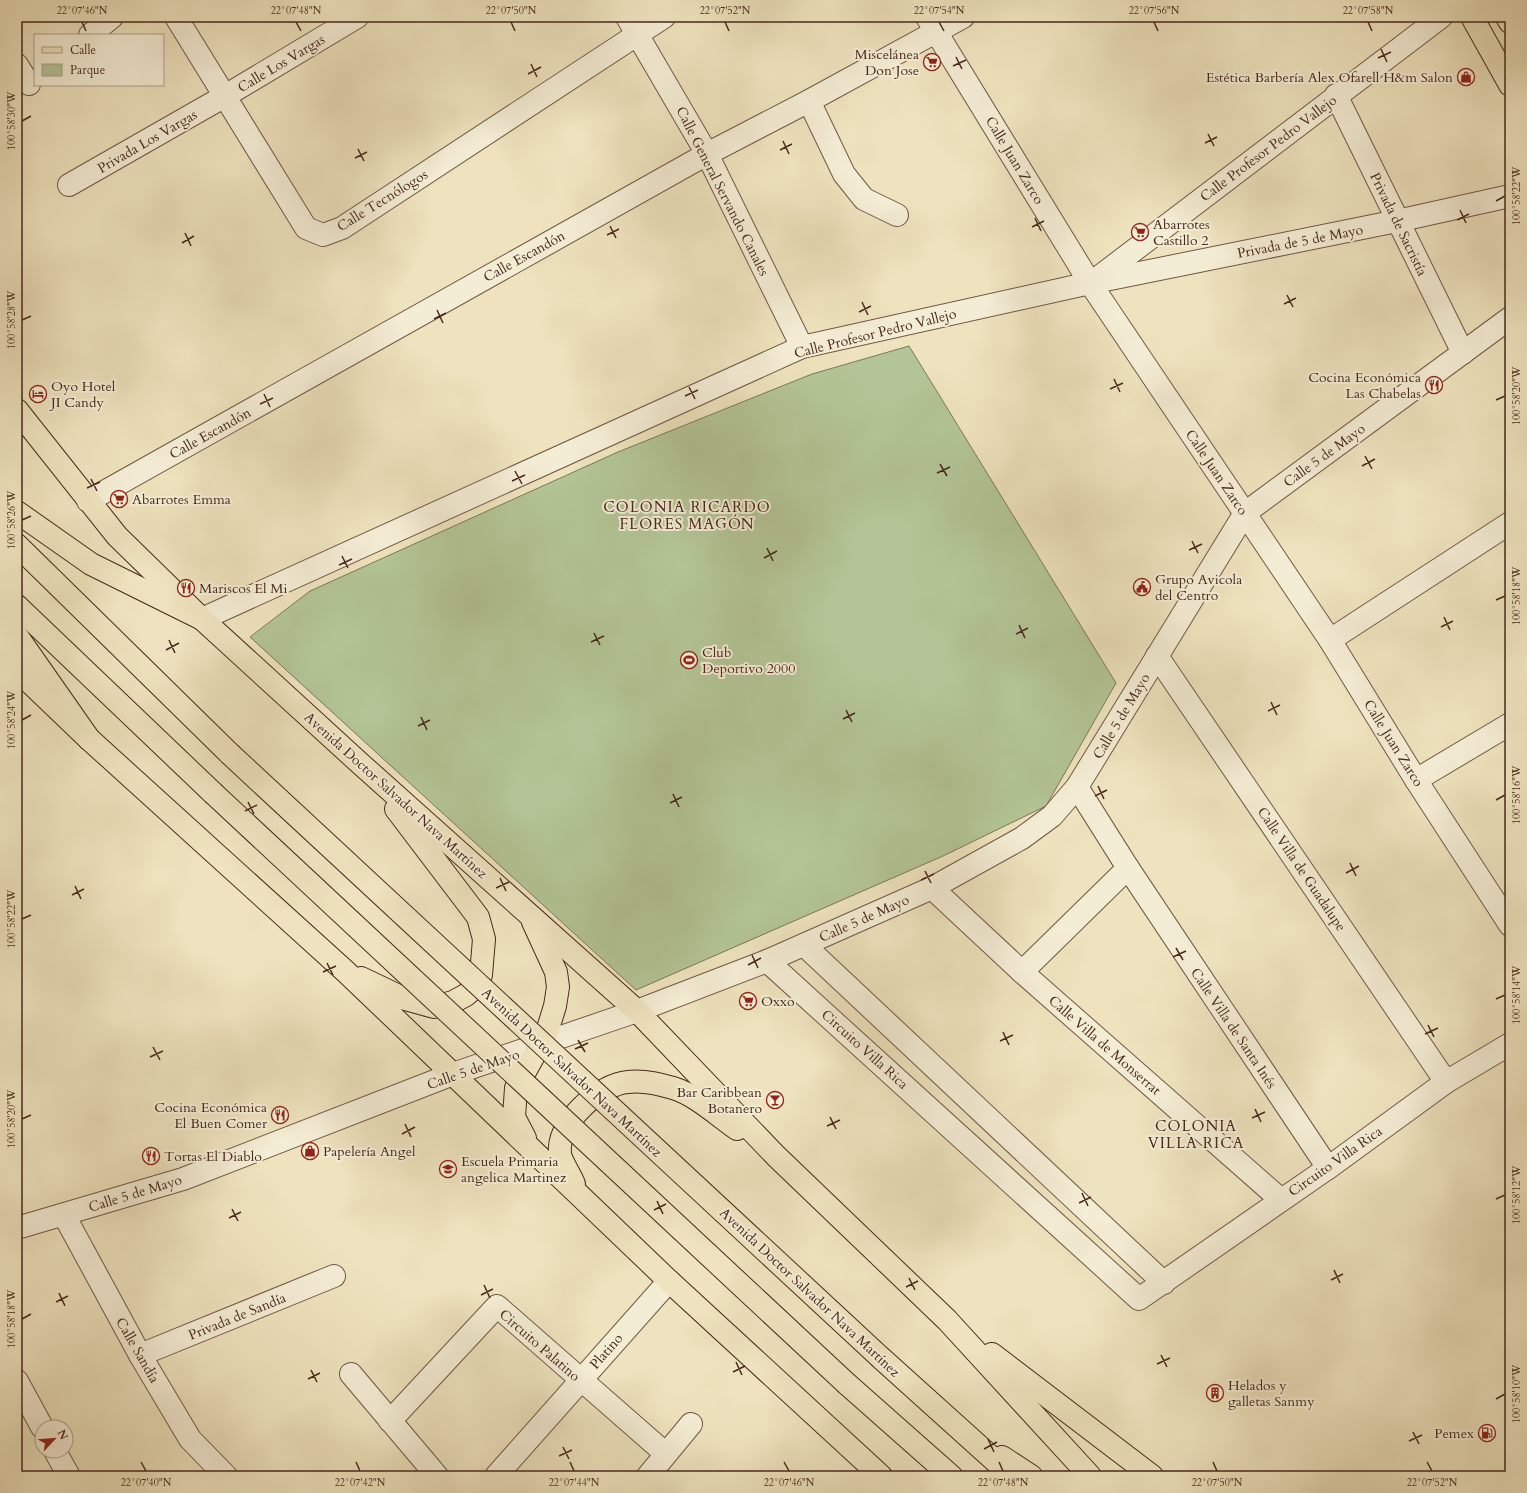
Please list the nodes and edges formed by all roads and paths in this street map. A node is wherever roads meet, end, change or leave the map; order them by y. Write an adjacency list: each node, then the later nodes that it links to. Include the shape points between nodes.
1 (112, 17): 12 (street)
2 (176, 17): 17 (street, Calle Tecnólogos)
3 (357, 17): 17 (street, Calle Los Vargas)
4 (664, 17): 11 (street, Calle Tecnólogos)
5 (963, 17): 10 (street, Calle Escandón)
6 (1442, 17): 16 (street, Calle Profesor Pedro Vallejo)
7 (1472, 17): 15 (main road)
8 (1507, 17): 9 (main road)
9 (1510, 22)
10 (932, 24): 18 (street, Calle Escandón); 24 (street, Calle Juan Zarco)
11 (632, 26): 17 (street, Calle Tecnólogos, via 342,228 323,235 306,228); 19 (street, Calle General Servando Canales)
12 (91, 34)
13 (17, 65): 14 (street)
14 (27, 85)
15 (1510, 86)
16 (1336, 95): 23 (street, Privada de Sacristía); 24 (street, Calle Profesor Pedro Vallejo)
17 (225, 96): 20 (street, Privada Los Vargas)
18 (810, 101): 19 (street, Calle Escandón); 22 (street, via 844,174 864,199)
19 (707, 154): 26 (street, Calle General Servando Canales); 29 (street, Calle Escandón)
20 (69, 185)
21 (1510, 196): 23 (street, Privada de 5 de Mayo)
22 (897, 215)
23 (1397, 221): 24 (street, Privada de 5 de Mayo); 27 (street, Privada de Sacristía)
24 (1090, 283): 26 (street, Calle Profesor Pedro Vallejo); 31 (street, Calle Juan Zarco)
25 (1510, 318): 27 (street, Calle 5 de Mayo)
26 (802, 348): 35 (street, Calle Profesor Pedro Vallejo)
27 (1463, 353): 31 (street, Calle 5 de Mayo)
28 (17, 410): 29 (main road, Avenida Doctor Salvador Nava Martínez)
29 (88, 501): 35 (main road, Avenida Doctor Salvador Nava Martínez, via 117,536)
30 (17, 512): 35 (main road, via 91,564)
31 (1245, 513): 37 (street, Calle Juan Zarco); 38 (street, Calle 5 de Mayo)
32 (1510, 523): 37 (street)
33 (17, 545): 78 (main road, Avenida Doctor Salvador Nava Martínez, bridge, via 230,754 881,1358)
34 (17, 606): 79 (main road, bridge, via 213,793 846,1384)
35 (202, 619): 42 (main road, Avenida Doctor Salvador Nava Martínez)
36 (17, 636): 41 (main road)
37 (1330, 640): 43 (street, Calle Juan Zarco)
38 (1157, 656): 44 (street, Calle 5 de Mayo); 57 (street, Calle Villa de Guadalupe)
39 (21, 678): 41 (main road)
40 (1510, 724): 43 (street)
41 (89, 739): 51 (main road)
42 (364, 767): 47 (main road, Avenida Doctor Salvador Nava Martínez); 51 (main road, via 478,917 484,939 483,962 481,975 466,996 434,1007 406,999)
43 (1416, 780): 48 (street, Calle Juan Zarco)
44 (1077, 787): 45 (street, Calle Villa de Santa Inés); 46 (street, Calle 5 de Mayo, via 1052,816 1022,838)
45 (1128, 868): 52 (street); 62 (street, Calle Villa de Santa Inés)
46 (932, 888): 49 (street, Calle 5 de Mayo); 52 (street, Calle Villa de Monserrat)
47 (530, 915): 53 (main road, Avenida Doctor Salvador Nava Martínez); 55 (main road, via 556,972 558,987 556,1006)
48 (1510, 925)
49 (804, 945): 50 (street, Calle 5 de Mayo); 58 (street)
50 (767, 961): 53 (street, Calle 5 de Mayo); 59 (street, Circuito Villa Rica)
51 (345, 971): 56 (main road)
52 (1022, 972): 63 (street, Calle Villa de Monserrat)
53 (637, 1011): 55 (street, Calle 5 de Mayo); 61 (main road, Avenida Doctor Salvador Nava Martínez)
54 (1510, 1044): 57 (street, Circuito Villa Rica)
55 (539, 1046): 56 (street, Calle 5 de Mayo); 60 (main road, via 516,1088 514,1101 514,1117)
56 (453, 1074): 60 (main road); 65 (street, Calle 5 de Mayo, via 183,1179)
57 (1446, 1082): 62 (street, Circuito Villa Rica)
58 (984, 1114): 59 (street); 69 (street)
59 (963, 1137): 69 (street, Circuito Villa Rica, via 1139,1299)
60 (531, 1149): 64 (main road)
61 (776, 1156): 64 (main road, via 674,1088 652,1083 628,1082 608,1087 580,1108 564,1132 560,1154 578,1191); 70 (main road, Avenida Doctor Salvador Nava Martínez)
62 (1328, 1168): 63 (street, Circuito Villa Rica)
63 (1280, 1199): 69 (street, Circuito Villa Rica)
64 (600, 1214): 68 (main road)
65 (64, 1215): 66 (street, Calle 5 de Mayo); 71 (street, Calle Sandía)
66 (17, 1228)
67 (334, 1276): 71 (street, Privada de Sandía)
68 (669, 1281): 73 (street, Platino); 87 (main road)
69 (1164, 1283)
70 (947, 1320): 92 (main road, Avenida Doctor Salvador Nava Martínez); 93 (main road)
71 (140, 1355): 83 (street, Calle Sandía, via 190,1439)
72 (351, 1374): 76 (street)
73 (581, 1380): 76 (street, Circuito Palatino, via 497,1306); 80 (street, Circuito Palatino); 85 (street, Platino)
74 (17, 1381): 75 (street)
75 (38, 1419)
76 (390, 1421): 84 (street)
77 (691, 1424): 80 (street)
78 (964, 1431): 90 (main road, Avenida Doctor Salvador Nava Martínez); 91 (main road)
79 (922, 1449): 88 (main road); 89 (main road)
80 (666, 1454): 86 (street)
81 (59, 1459): 82 (street)
82 (69, 1476)
83 (226, 1476)
84 (437, 1476)
85 (496, 1476)
86 (648, 1476)
87 (881, 1476)
88 (946, 1476)
89 (951, 1476)
90 (1012, 1476)
91 (1031, 1476)
92 (1090, 1476)
93 (1152, 1476)

